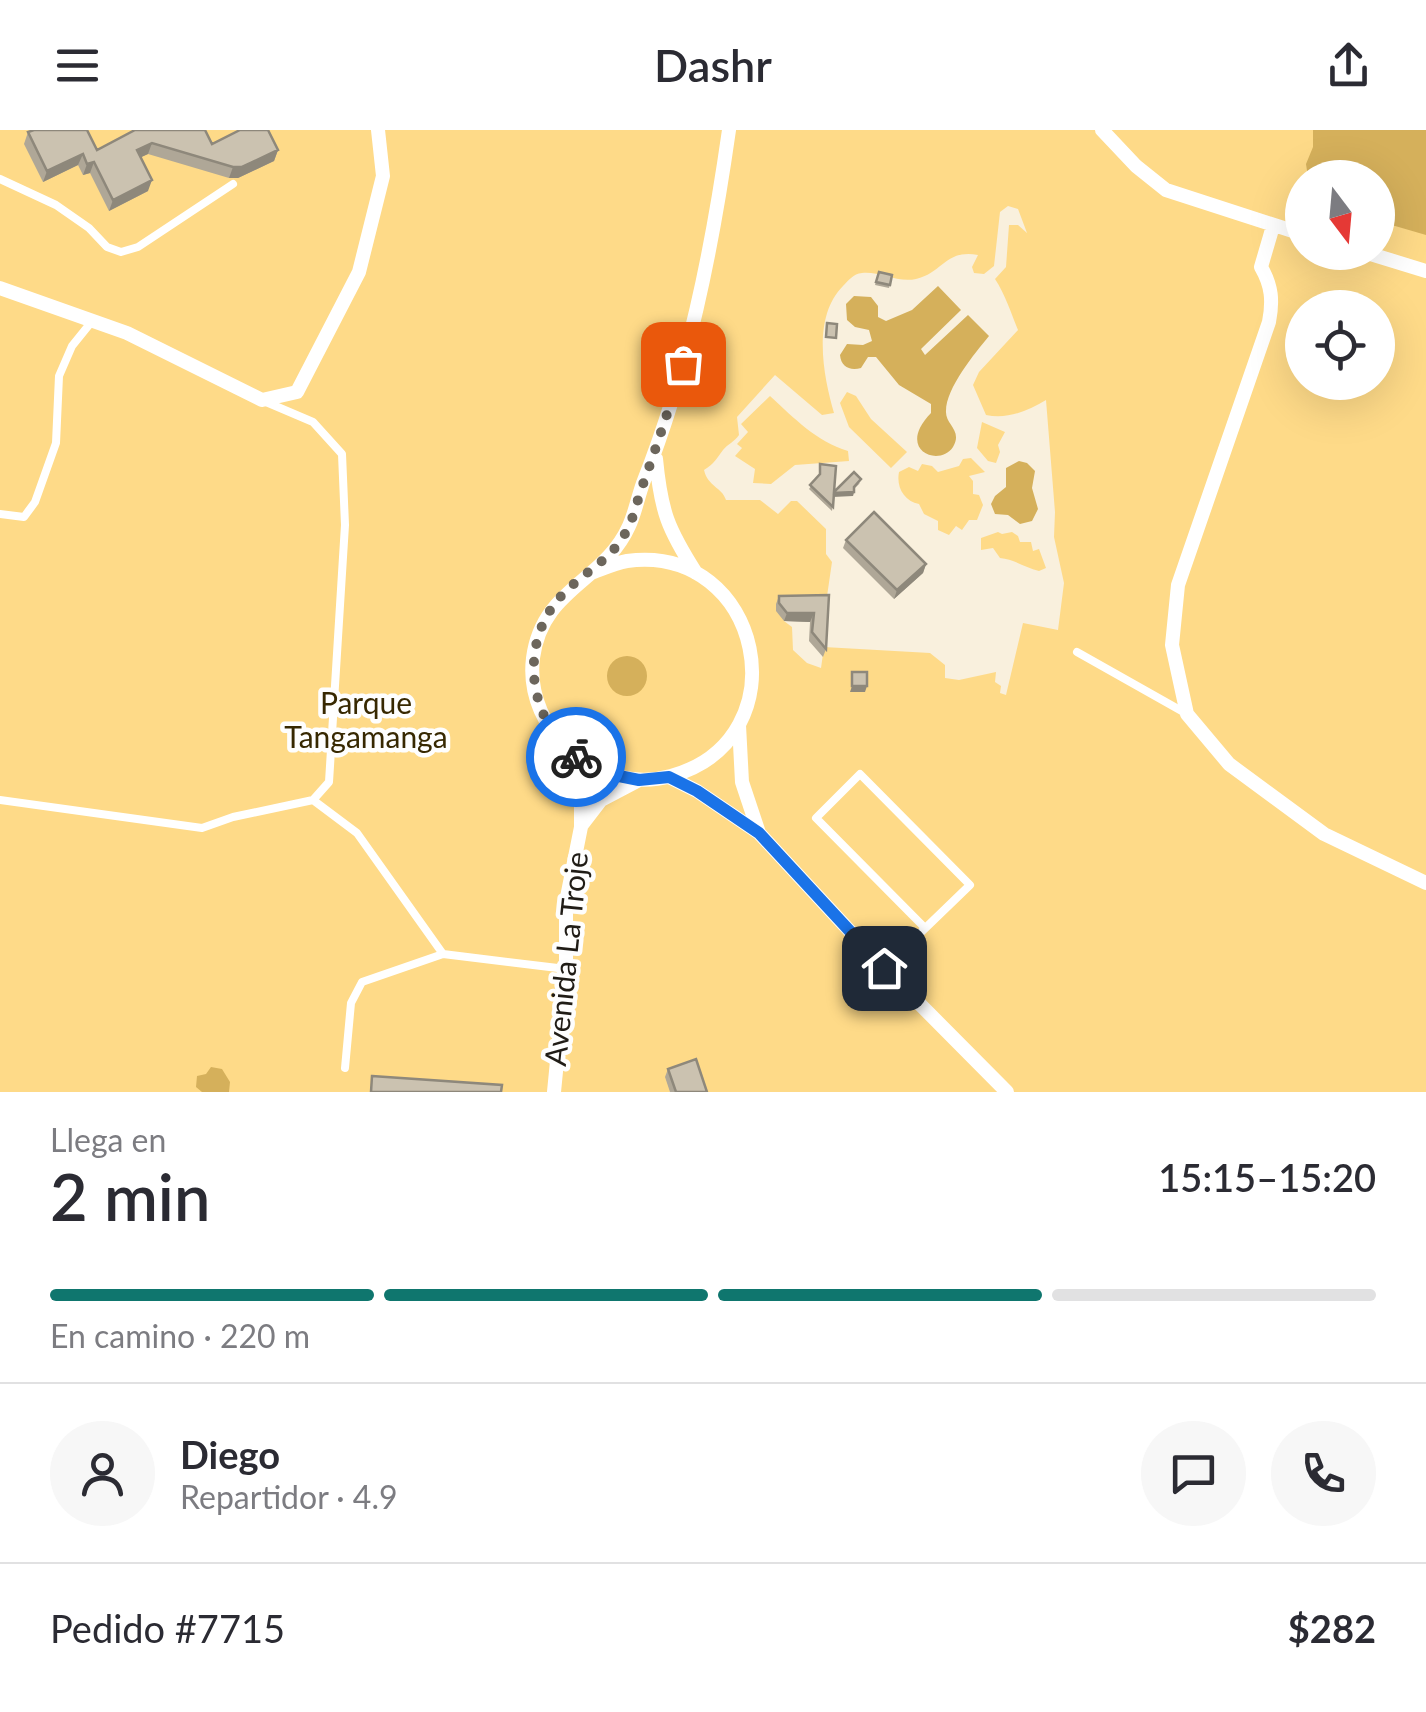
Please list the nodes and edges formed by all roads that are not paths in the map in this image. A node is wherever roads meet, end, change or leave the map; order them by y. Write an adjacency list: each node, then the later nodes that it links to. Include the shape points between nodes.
1 (378, 130): 12 (street, via 383,176 359,272 297,392)
2 (729, 130): 13 (street, via 709,257)
3 (1102, 130): 6 (street, via 1166,190)
4 (0, 179): 5 (lane, via 56,205 122,252)
5 (232, 184)
6 (1273, 226): 7 (street); 18 (street, via 1261,267 1273,300 1268,322 1178,585 1172,645)
7 (1285, 229)
8 (1395, 262): 9 (street)
9 (1426, 271)
10 (0, 288): 11 (street)
11 (93, 320): 12 (street); 14 (lane, via 59,376 56,443 35,502 24,517)
12 (262, 400): 24 (lane, via 313,422 342,454 345,526 328,782)
13 (656, 454): 15 (street, via 629,526); 16 (street, via 670,532)
14 (0, 514)
15 (591, 573): 16 (street, via 626,561 662,561); 20 (street, via 562,595 542,624 533,659 535,695 549,728)
16 (696, 573): 19 (street, via 726,597 746,629 754,666)
17 (1078, 652): 18 (lane)
18 (1187, 714): 27 (street, via 1230,764 1324,834)
19 (739, 725): 21 (street, via 709,757); 26 (street, via 742,782)
20 (572, 755): 22 (street, via 604,773); 25 (street, Avenida La Troje)
21 (669, 777): 22 (street); 26 (street)
22 (639, 780): 25 (street, Avenida La Troje, via 601,800)
23 (0, 800): 24 (lane, via 202,828)
24 (313, 800): 29 (lane, via 357,833)
25 (580, 827): 31 (street, Avenida La Troje, via 566,902)
26 (759, 833): 30 (street)
27 (1426, 883)
28 (926, 928): 28 (lane, via 970,886 860,774 816,818); 30 (lane)
29 (444, 954): 31 (lane); 32 (lane, via 362,982 351,1003)
30 (884, 968): 34 (street)
31 (566, 969): 33 (street, Avenida La Troje)
32 (345, 1068)
33 (554, 1092)
34 (1008, 1092)

